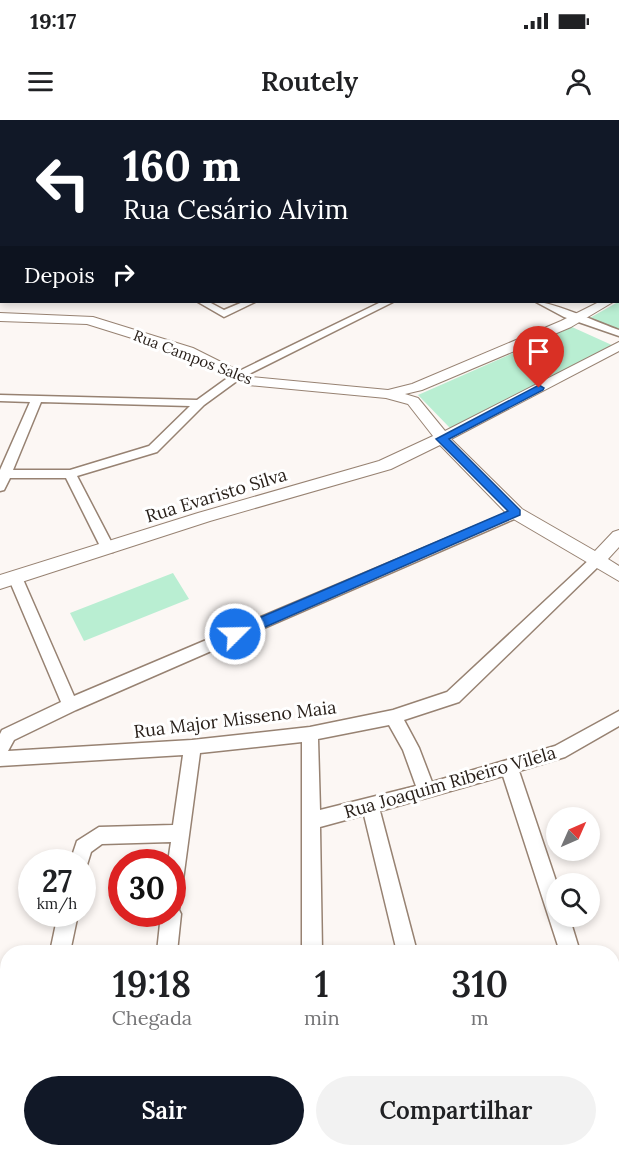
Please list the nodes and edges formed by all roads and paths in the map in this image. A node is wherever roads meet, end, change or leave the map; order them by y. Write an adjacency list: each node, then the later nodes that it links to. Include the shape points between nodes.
1 (204, 303): 2 (street, via 224,314)
2 (248, 303)
3 (386, 303): 11 (street)
4 (543, 303): 7 (street)
5 (605, 303): 7 (main road)
6 (0, 317): 11 (main road, Rua Campos Sales, via 88,320 188,351)
7 (574, 318): 8 (street); 9 (street); 12 (main road)
8 (619, 333)
9 (619, 342)
10 (619, 346): 16 (main road, Rua Evaristo Silva)
11 (237, 376): 12 (main road, Rua Campos Sales, via 248,381); 15 (street)
12 (415, 394): 16 (main road)
13 (0, 398): 14 (street)
14 (37, 399): 15 (street); 17 (street)
15 (200, 403): 18 (street, via 153,449)
16 (442, 439): 20 (main road); 22 (main road, Rua Evaristo Silva, via 385,465)
17 (3, 474): 18 (street); 19 (street)
18 (70, 474): 22 (street)
19 (0, 487)
20 (516, 513): 23 (main road); 26 (street)
21 (619, 536): 23 (main road)
22 (108, 549): 25 (main road, Rua Evaristo Silva)
23 (596, 561): 24 (main road); 27 (street, Rua Major Misseno Maia, via 453,697)
24 (619, 574)
25 (8, 579): 26 (street)
26 (70, 705): 31 (street, via 8,735)
27 (393, 717): 29 (street, Rua Major Misseno Maia); 34 (street, via 411,748)
28 (619, 718): 33 (street, Rua Joaquim Ribeiro Vilela, via 559,753)
29 (310, 734): 30 (street, Rua Major Misseno Maia); 36 (street)
30 (192, 747): 32 (street, Rua Major Misseno Maia); 37 (street)
31 (0, 749)
32 (0, 759)
33 (509, 767): 34 (street, Rua Joaquim Ribeiro Vilela); 40 (street)
34 (427, 791): 35 (street, Rua Joaquim Ribeiro Vilela)
35 (370, 805): 36 (street, Rua Joaquim Ribeiro Vilela); 47 (street)
36 (310, 821): 46 (street)
37 (181, 833): 38 (street, via 99,836); 39 (street)
38 (82, 849)
39 (179, 849)
40 (546, 880)
41 (65, 927): 44 (street)
42 (169, 927): 45 (street)
43 (562, 927): 48 (street)
44 (61, 945)
45 (167, 945)
46 (312, 945)
47 (405, 945)
48 (568, 945)

